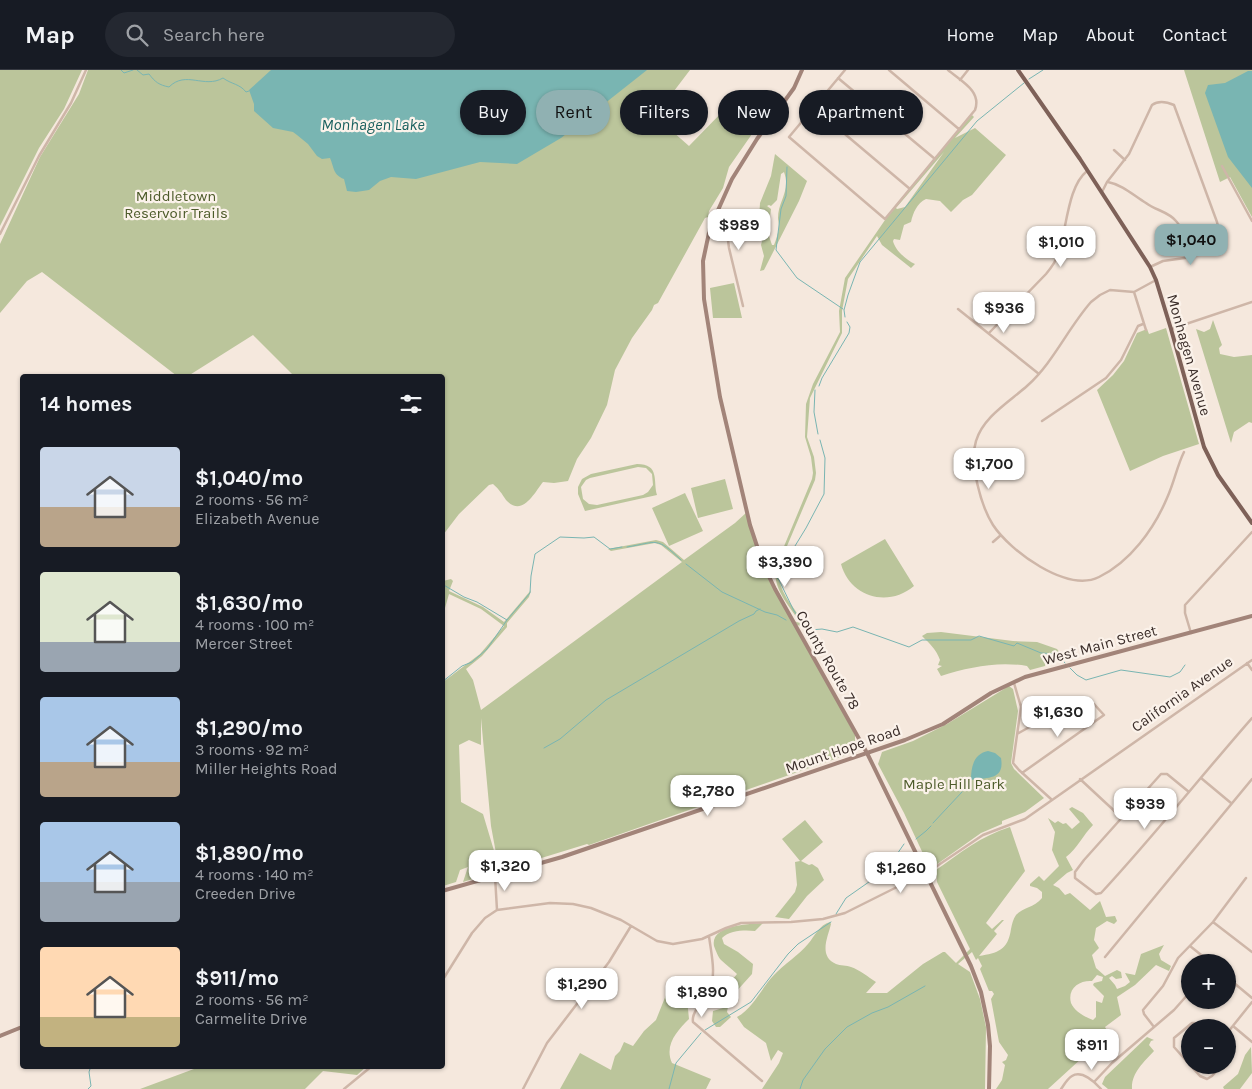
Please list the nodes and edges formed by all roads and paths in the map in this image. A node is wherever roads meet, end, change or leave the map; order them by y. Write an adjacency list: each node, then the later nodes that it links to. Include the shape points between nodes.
1 (86, 70): 24 (street, via 71,104 39,156)
2 (802, 70): 22 (street, County Route 78, via 794,88 747,154)
3 (844, 70): 8 (street)
4 (889, 70): 12 (street)
5 (948, 70): 9 (street)
6 (968, 70): 9 (street)
7 (1018, 70): 18 (main road, Monhagen Avenue)
8 (838, 78): 10 (street); 15 (street)
9 (960, 80): 12 (street, via 973,91 977,103)
10 (828, 90)
11 (799, 125): 20 (street, via 789,137 886,219)
12 (960, 130): 15 (street)
13 (845, 135): 20 (street)
14 (1114, 150): 16 (street)
15 (935, 159): 20 (street)
16 (1125, 160): 19 (street); 25 (street, via 1152,105 1160,102 1174,105 1220,235 1218,240)
17 (1222, 166): 23 (street)
18 (1087, 171): 21 (main road, Monhagen Avenue); 35 (street, via 1077,182 1053,266)
19 (1107, 182): 21 (street); 25 (street, via 1132,192 1146,204 1172,217)
20 (910, 189)
21 (1102, 192): 26 (main road, Monhagen Avenue)
22 (714, 216): 30 (street, via 726,224); 54 (street, County Route 78, via 703,261 704,299 720,397 752,532 775,589)
23 (1252, 221)
24 (0, 234)
25 (1199, 249): 26 (street, via 1192,257 1164,261)
26 (1150, 267): 27 (main road, Monhagen Avenue)
27 (1156, 280): 28 (street); 33 (main road, Monhagen Avenue)
28 (1134, 292): 32 (street); 36 (street, via 1110,290 1095,298)
29 (1252, 302): 33 (street)
30 (743, 306)
31 (958, 309): 35 (street)
32 (1144, 324): 34 (street); 37 (street, via 1138,326 1121,360 1106,378)
33 (1171, 329): 39 (main road, Monhagen Avenue, via 1204,447 1218,475)
34 (1146, 330)
35 (990, 333): 36 (street)
36 (1039, 374): 41 (street, via 996,412 980,431 975,443 974,462 982,498 990,519)
37 (1042, 421)
38 (1184, 452): 41 (street, via 1167,498 1152,526 1130,554 1097,578 1078,581 1051,572 1027,557)
39 (1252, 522)
40 (1252, 532): 44 (street, via 1185,605)
41 (1001, 534): 42 (street)
42 (993, 542)
43 (1252, 616): 44 (street, West Main Street)
44 (1191, 633): 48 (street, West Main Street)
45 (1252, 660): 46 (street, California Avenue)
46 (1247, 663): 47 (street); 57 (street, California Avenue)
47 (1252, 670)
48 (1013, 681): 50 (street, West Main Street); 53 (street, via 1021,707)
49 (1094, 704): 55 (street, via 1104,715)
50 (961, 712): 54 (street, Mount Hope Road, via 922,734)
51 (1252, 718): 56 (street)
52 (1033, 725): 53 (street)
53 (1017, 734): 55 (street, via 1013,760)
54 (867, 752): 63 (street, County Route 78); 64 (street, Mount Hope Road, via 571,854)
55 (1022, 773): 60 (street)
56 (1201, 778): 59 (street); 61 (street)
57 (1080, 779): 60 (street, California Avenue); 62 (street)
58 (1252, 779): 61 (street)
59 (1189, 792): 62 (street, via 1164,773); 62 (street, via 1098,895 1074,874)
60 (1051, 800): 63 (street, California Avenue, via 1022,820 980,836)
61 (1231, 803): 74 (street)
62 (1122, 818)
63 (926, 872): 70 (street, California Avenue, via 835,917 802,922 741,923); 95 (street, County Route 78, via 981,992 990,1035)
64 (495, 876): 66 (street, Mount Hope Road); 67 (street)
65 (1246, 878): 68 (street)
66 (445, 890)
67 (497, 910): 69 (street, California Avenue, via 550,903 573,904 597,910); 75 (street, via 472,933)
68 (1213, 922): 71 (street); 72 (street)
69 (631, 926): 70 (street, California Avenue, via 652,939 668,943 690,942); 94 (street, via 609,962 547,1043)
70 (709, 936): 91 (street, via 711,987 693,1020)
71 (1190, 946): 73 (street); 81 (street, via 1178,958 1164,986 1143,1010)
72 (1252, 952)
73 (1200, 954)
74 (1105, 956)
75 (445, 976)
76 (1236, 985): 77 (street)
77 (1252, 998)
78 (1181, 1002): 81 (street)
79 (1252, 1002): 80 (street)
80 (1236, 1022)
81 (1154, 1027): 92 (street)
82 (20, 1028): 85 (street)
83 (1236, 1029): 86 (street)
84 (1181, 1032): 87 (street, via 1173,1042)
85 (1, 1034)
86 (1252, 1042)
87 (1181, 1055)
88 (368, 1069): 93 (street)
89 (1198, 1074): 90 (street, via 1206,1079)
90 (1214, 1074)
91 (762, 1081)
92 (1094, 1082): 96 (street, via 1075,1075); 97 (street)
93 (345, 1089)
94 (523, 1089)
95 (989, 1089)
96 (1061, 1089)
97 (1101, 1089)

